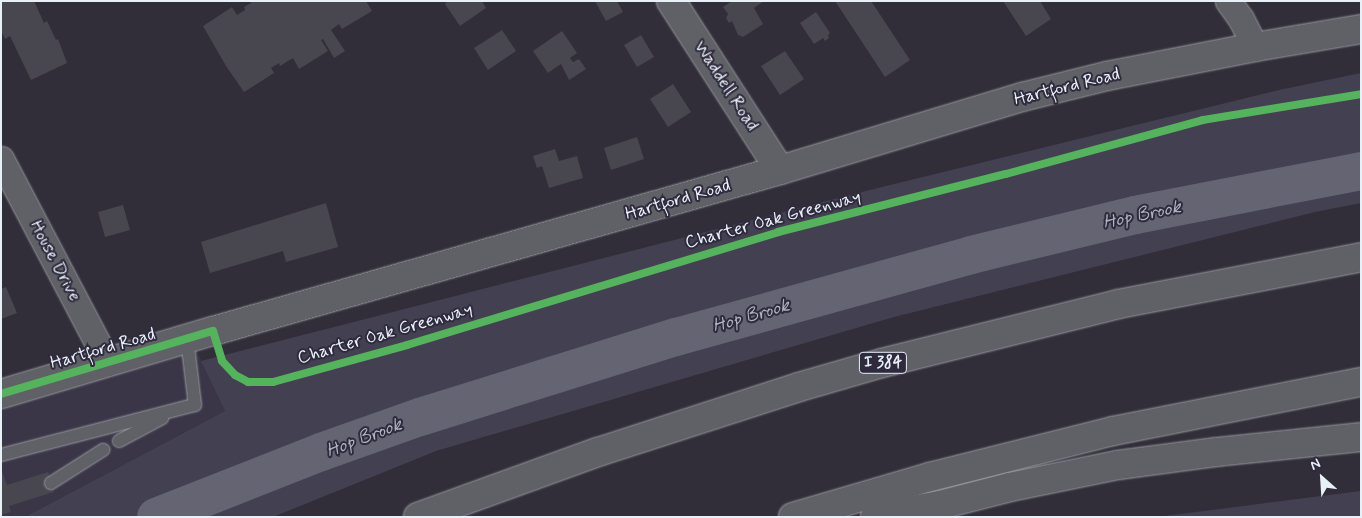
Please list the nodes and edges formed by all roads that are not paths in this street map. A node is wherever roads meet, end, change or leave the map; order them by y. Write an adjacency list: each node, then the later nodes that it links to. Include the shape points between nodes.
1 (671, 1): 6 (main road, Waddell Road)
2 (1228, 1): 4 (street)
3 (1361, 30): 4 (main road, Hartford Road)
4 (1254, 47): 6 (main road, Hartford Road, via 1107,76 1022,97)
5 (1, 159): 11 (street, House Drive)
6 (780, 170): 10 (main road, Hartford Road)
7 (1361, 246): 9 (main road)
8 (1361, 257): 9 (main road, I 384)
9 (1319, 264): 20 (main road, I 384, via 1099,309 882,363 689,422)
10 (187, 339): 11 (main road, Hartford Road); 14 (lane, via 195,405)
11 (108, 363): 13 (main road, Hartford Road)
12 (1361, 382): 21 (main road, via 1113,431 949,472)
13 (1, 394)
14 (182, 408): 16 (lane); 18 (lane)
15 (1361, 437): 22 (main road, via 1118,465)
16 (119, 441)
17 (103, 450): 19 (lane)
18 (1, 455)
19 (51, 483)
20 (418, 517)
21 (793, 517)
22 (875, 517)

